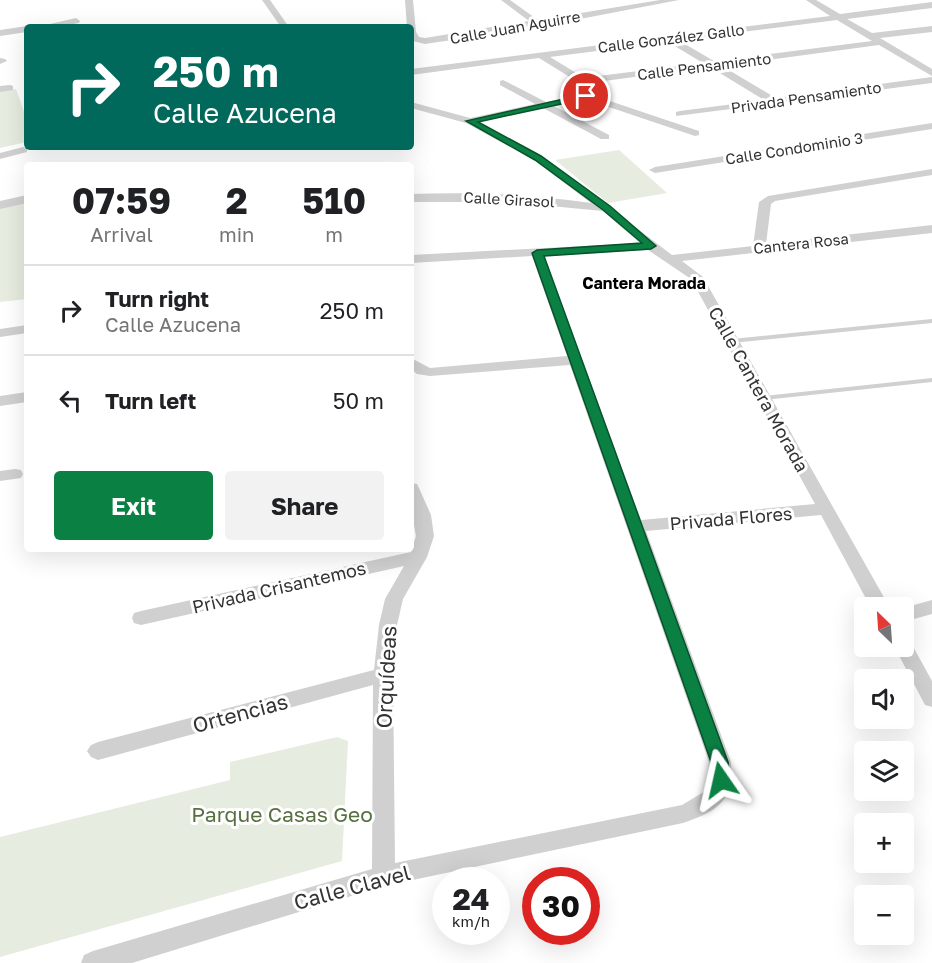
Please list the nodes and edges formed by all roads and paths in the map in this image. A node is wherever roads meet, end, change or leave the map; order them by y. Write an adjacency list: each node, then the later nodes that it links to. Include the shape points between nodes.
1 (266, 0): 14 (street)
2 (409, 0): 15 (street, Calle Juan Aguirre)
3 (505, 0): 16 (street)
4 (602, 0): 10 (street)
5 (626, 0): 10 (street)
6 (675, 0): 10 (street, Calle Juan Aguirre)
7 (810, 0): 11 (street)
8 (924, 0): 9 (street)
9 (932, 4): 11 (street, Calle González Gallo)
10 (615, 7): 16 (street, Calle Juan Aguirre)
11 (840, 17): 21 (street); 22 (street, Calle González Gallo)
12 (75, 21): 13 (street)
13 (58, 24)
14 (283, 24)
15 (411, 24)
16 (538, 24): 20 (street, Calle Juan Aguirre, via 425,41)
17 (24, 29): 19 (street)
18 (932, 29): 21 (street)
19 (0, 33)
20 (414, 36)
21 (873, 36): 23 (street)
22 (669, 38): 24 (street, Calle González Gallo); 27 (street)
23 (883, 42): 26 (street); 27 (street, Calle Pensamiento)
24 (540, 55): 28 (street, Calle González Gallo); 30 (street, Calle Pensamiento, via 576,77)
25 (932, 57): 26 (street)
26 (911, 60): 29 (street)
27 (713, 64): 30 (street, Calle Pensamiento); 34 (street)
28 (414, 72)
29 (932, 73)
30 (598, 79): 33 (street, via 602,88)
31 (932, 80): 34 (street, Privada Pensamiento)
32 (502, 83): 35 (street)
33 (586, 96): 35 (street); 40 (street)
34 (774, 101): 37 (street, Privada Pensamiento)
35 (544, 105): 38 (street); 41 (street)
36 (414, 106): 38 (street, Calle Cantera Morada)
37 (680, 114)
38 (470, 121): 49 (street, Calle Cantera Morada, via 538,158)
39 (932, 126): 44 (street, Calle Condominio 3)
40 (695, 134)
41 (605, 137)
42 (23, 150): 43 (street)
43 (0, 156)
44 (655, 170)
45 (932, 172): 52 (street, via 772,198 765,202)
46 (414, 198): 49 (street, Calle Girasol, via 517,197)
47 (24, 200): 48 (street)
48 (0, 206)
49 (606, 208): 51 (street, Calle Cantera Morada)
50 (932, 229): 52 (street, Cantera Rosa)
51 (651, 246): 53 (street); 55 (street, Calle Cantera Morada)
52 (759, 248): 55 (street, Cantera Rosa)
53 (537, 253): 54 (street); 60 (street)
54 (414, 259)
55 (670, 259): 59 (street, Calle Cantera Morada, via 696,277)
56 (932, 321): 59 (lane)
57 (24, 329): 58 (street)
58 (0, 333)
59 (732, 341): 64 (street, Calle Cantera Morada)
60 (576, 360): 61 (street, via 430,372); 68 (street)
61 (414, 364)
62 (932, 380): 64 (lane)
63 (24, 397): 65 (street)
64 (764, 398): 67 (street, Calle Cantera Morada)
65 (0, 401)
66 (414, 495): 69 (street, Orquídeas, via 425,536)
67 (826, 509): 68 (street, Privada Flores); 70 (street, Calle Cantera Morada)
68 (636, 526): 78 (street, Calle Clavel, via 720,762 717,795 702,807 683,814)
69 (418, 556): 73 (street, Privada Crisantemos); 75 (street, Orquídeas, via 394,598)
70 (875, 597)
71 (932, 607): 72 (street)
72 (914, 612)
73 (141, 618)
74 (909, 657): 76 (street)
75 (383, 675): 77 (street, Ortencias); 78 (street, Orquídeas)
76 (932, 699)
77 (98, 750)
78 (384, 876): 79 (street, Calle Clavel)
79 (93, 963)

